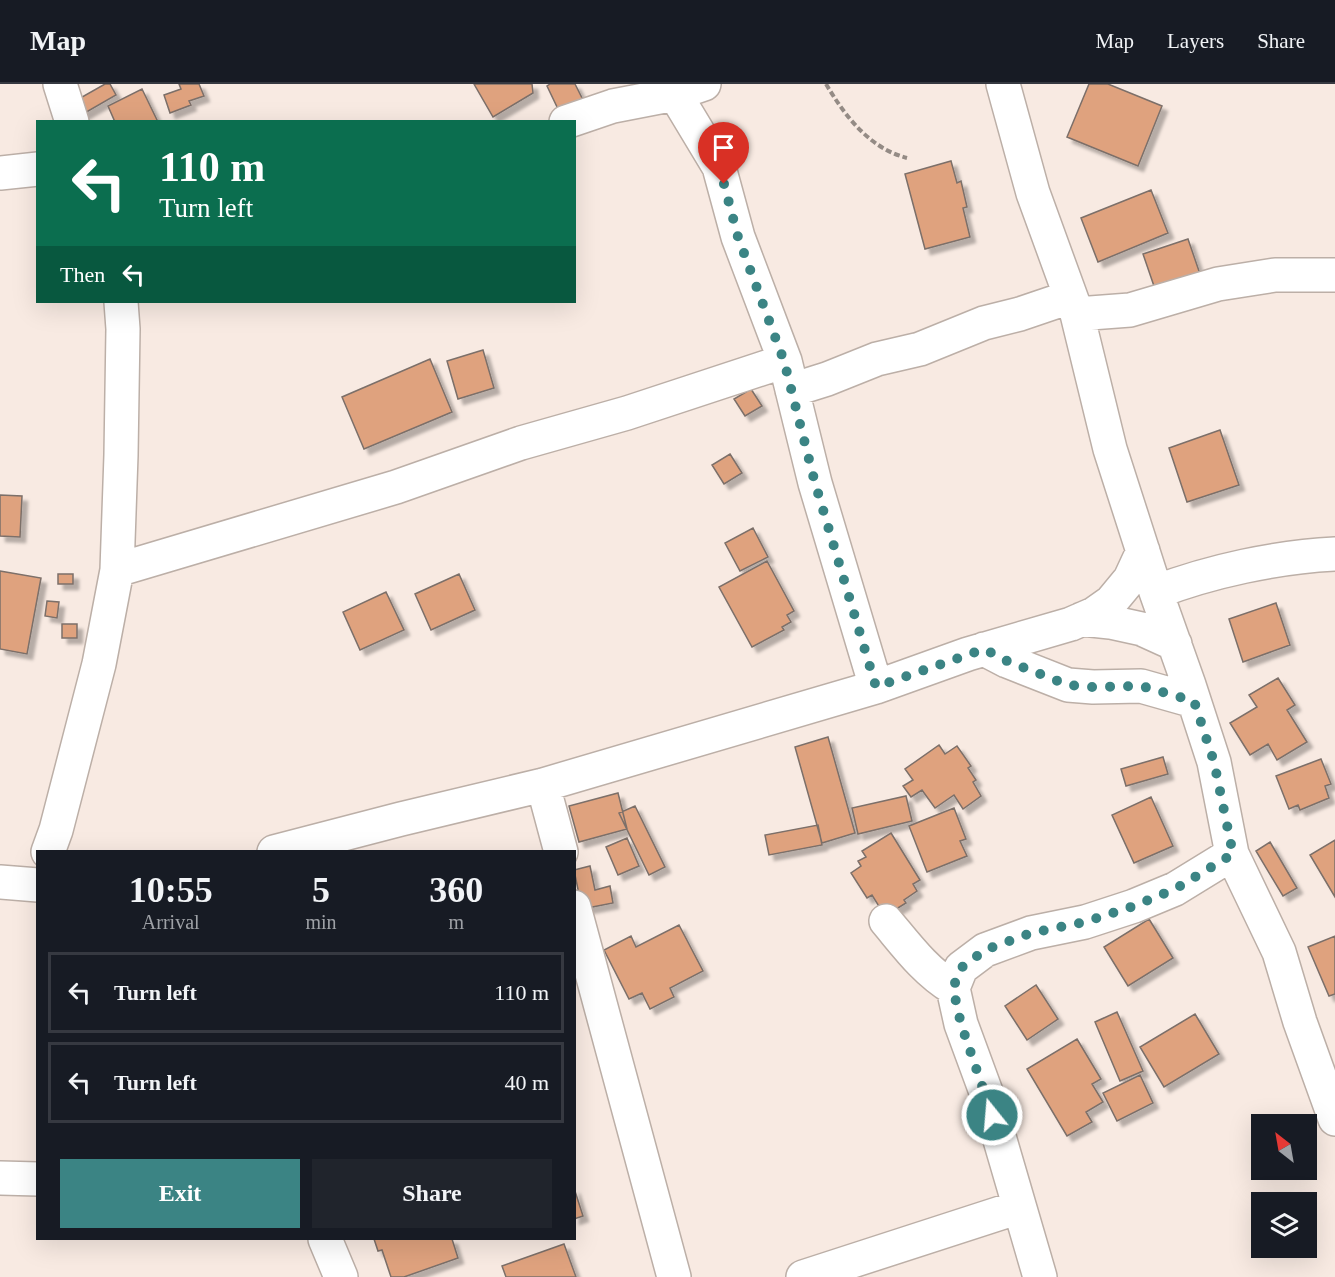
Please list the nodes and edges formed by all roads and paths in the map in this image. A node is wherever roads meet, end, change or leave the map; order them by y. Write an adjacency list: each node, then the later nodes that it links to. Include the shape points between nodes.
1 (60, 84): 6 (street)
2 (826, 84): 8 (path, via 855,127 894,155)
3 (1003, 84): 13 (street, via 1033,193)
4 (690, 89): 5 (street); 14 (street)
5 (633, 93): 7 (street, via 613,106)
6 (71, 120)
7 (572, 120)
8 (907, 158)
9 (36, 169): 10 (street)
10 (0, 173)
11 (1335, 275): 13 (street, via 1275,274 1218,284 1130,310)
12 (121, 303): 17 (street, via 123,375)
13 (1074, 306): 14 (street, via 984,323 827,379); 15 (street, via 1110,449)
14 (788, 376): 17 (street, via 627,412 521,442 396,487); 22 (street, via 815,483)
15 (1143, 551): 18 (street); 19 (street, via 1130,579 1111,602)
16 (1335, 554): 18 (street, via 1301,556)
17 (117, 570): 25 (street, via 99,664)
18 (1156, 592): 20 (street)
19 (1082, 619): 20 (street, via 1142,629); 21 (street)
20 (1174, 644): 23 (street)
21 (984, 649): 22 (street); 23 (street, via 1068,685 1141,686)
22 (876, 687): 24 (street)
23 (1194, 701): 28 (street, via 1214,762)
24 (543, 785): 26 (street); 27 (street)
25 (49, 850)
26 (282, 850)
27 (560, 850)
28 (1233, 854): 34 (street, via 1175,889 1134,906 1085,922 1031,933 985,950 961,968); 35 (street, via 1279,952)
29 (0, 882): 30 (street)
30 (36, 884)
31 (576, 920): 33 (street)
32 (886, 921): 34 (street, via 920,962)
33 (586, 987): 41 (street)
34 (953, 988): 38 (street)
35 (1335, 1119)
36 (0, 1178): 37 (street)
37 (36, 1179)
38 (1019, 1207): 42 (street); 43 (street)
39 (325, 1240): 40 (street)
40 (341, 1277)
41 (674, 1277)
42 (803, 1277)
43 (1040, 1277)

